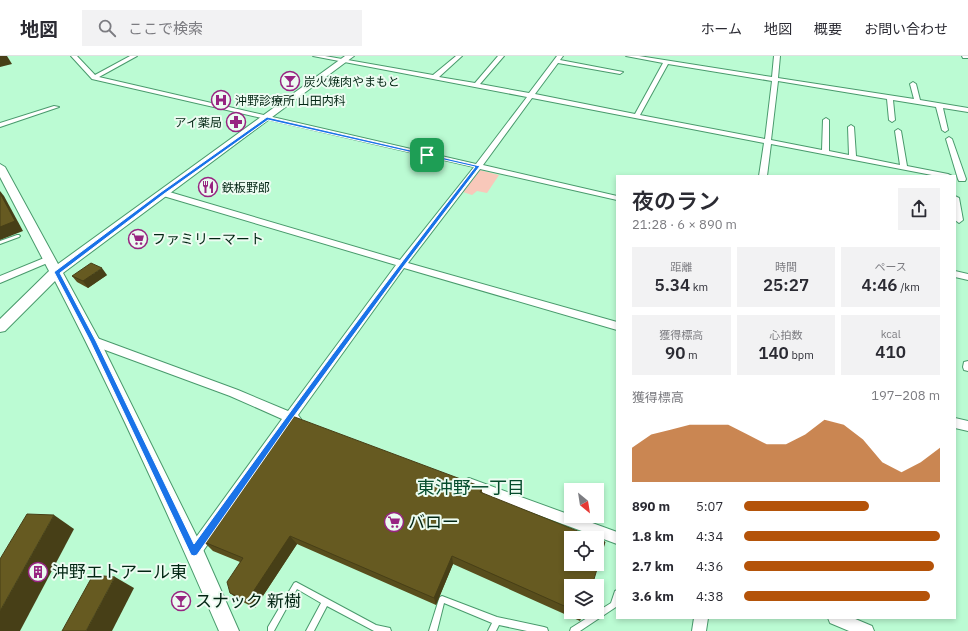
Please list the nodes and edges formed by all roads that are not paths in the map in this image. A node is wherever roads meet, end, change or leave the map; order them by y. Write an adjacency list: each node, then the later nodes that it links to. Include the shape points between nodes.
1 (74, 56): 13 (street)
2 (134, 56): 13 (street)
3 (316, 56): 8 (street)
4 (459, 56): 12 (street)
5 (501, 56): 16 (street)
6 (629, 56): 10 (street)
7 (778, 56): 14 (street)
8 (346, 58): 12 (street); 24 (street)
9 (558, 58): 11 (street); 17 (street)
10 (666, 62): 14 (street); 23 (street)
11 (620, 72)
12 (436, 77): 16 (street)
13 (94, 78): 24 (street)
14 (775, 78): 18 (street); 32 (street)
15 (913, 84): 19 (street)
16 (476, 85): 17 (street)
17 (530, 95): 23 (street); 35 (street)
18 (890, 97): 19 (street); 26 (street)
19 (917, 101): 20 (street)
20 (939, 105): 22 (street); 29 (street)
21 (56, 107): 27 (street)
22 (968, 110)
23 (637, 115): 32 (street)
24 (267, 118): 35 (street); 42 (street)
25 (826, 120): 33 (street)
26 (892, 120)
27 (0, 125)
28 (851, 127): 34 (street)
29 (945, 130)
30 (898, 132): 37 (street)
31 (949, 139): 41 (street)
32 (768, 141): 33 (street); 39 (street)
33 (825, 152): 34 (street)
34 (853, 158): 37 (street)
35 (478, 166): 43 (street); 49 (street)
36 (0, 167): 48 (street)
37 (904, 168): 38 (street)
38 (921, 173): 40 (street)
39 (763, 175)
40 (939, 175)
41 (962, 179)
42 (163, 193): 49 (street); 50 (street)
43 (616, 198)
44 (956, 202): 45 (street)
45 (960, 220)
46 (18, 236): 47 (lane)
47 (0, 243)
48 (50, 259): 50 (street); 53 (street)
49 (402, 264): 54 (street); 57 (street)
50 (56, 272): 55 (street); 56 (street)
51 (956, 274): 52 (street)
52 (968, 277)
53 (0, 280)
54 (616, 326)
55 (0, 327)
56 (93, 341): 57 (street, via 234,393); 63 (street)
57 (290, 417): 58 (street); 63 (street)
58 (304, 422)
59 (956, 423): 60 (street)
60 (968, 426)
61 (460, 480): 62 (street)
62 (616, 538)
63 (194, 552): 70 (street)
64 (326, 601): 69 (lane); 71 (lane, via 296,585); 72 (lane)
65 (616, 605): 77 (lane)
66 (701, 619): 78 (street)
67 (837, 619): 79 (street)
68 (497, 621): 74 (lane, via 442,599); 75 (lane); 76 (lane)
69 (374, 629): 73 (lane)
70 (229, 631)
71 (271, 631)
72 (310, 631)
73 (387, 631)
74 (433, 631)
75 (492, 631)
76 (544, 631)
77 (574, 631)
78 (699, 631)
79 (867, 631)

